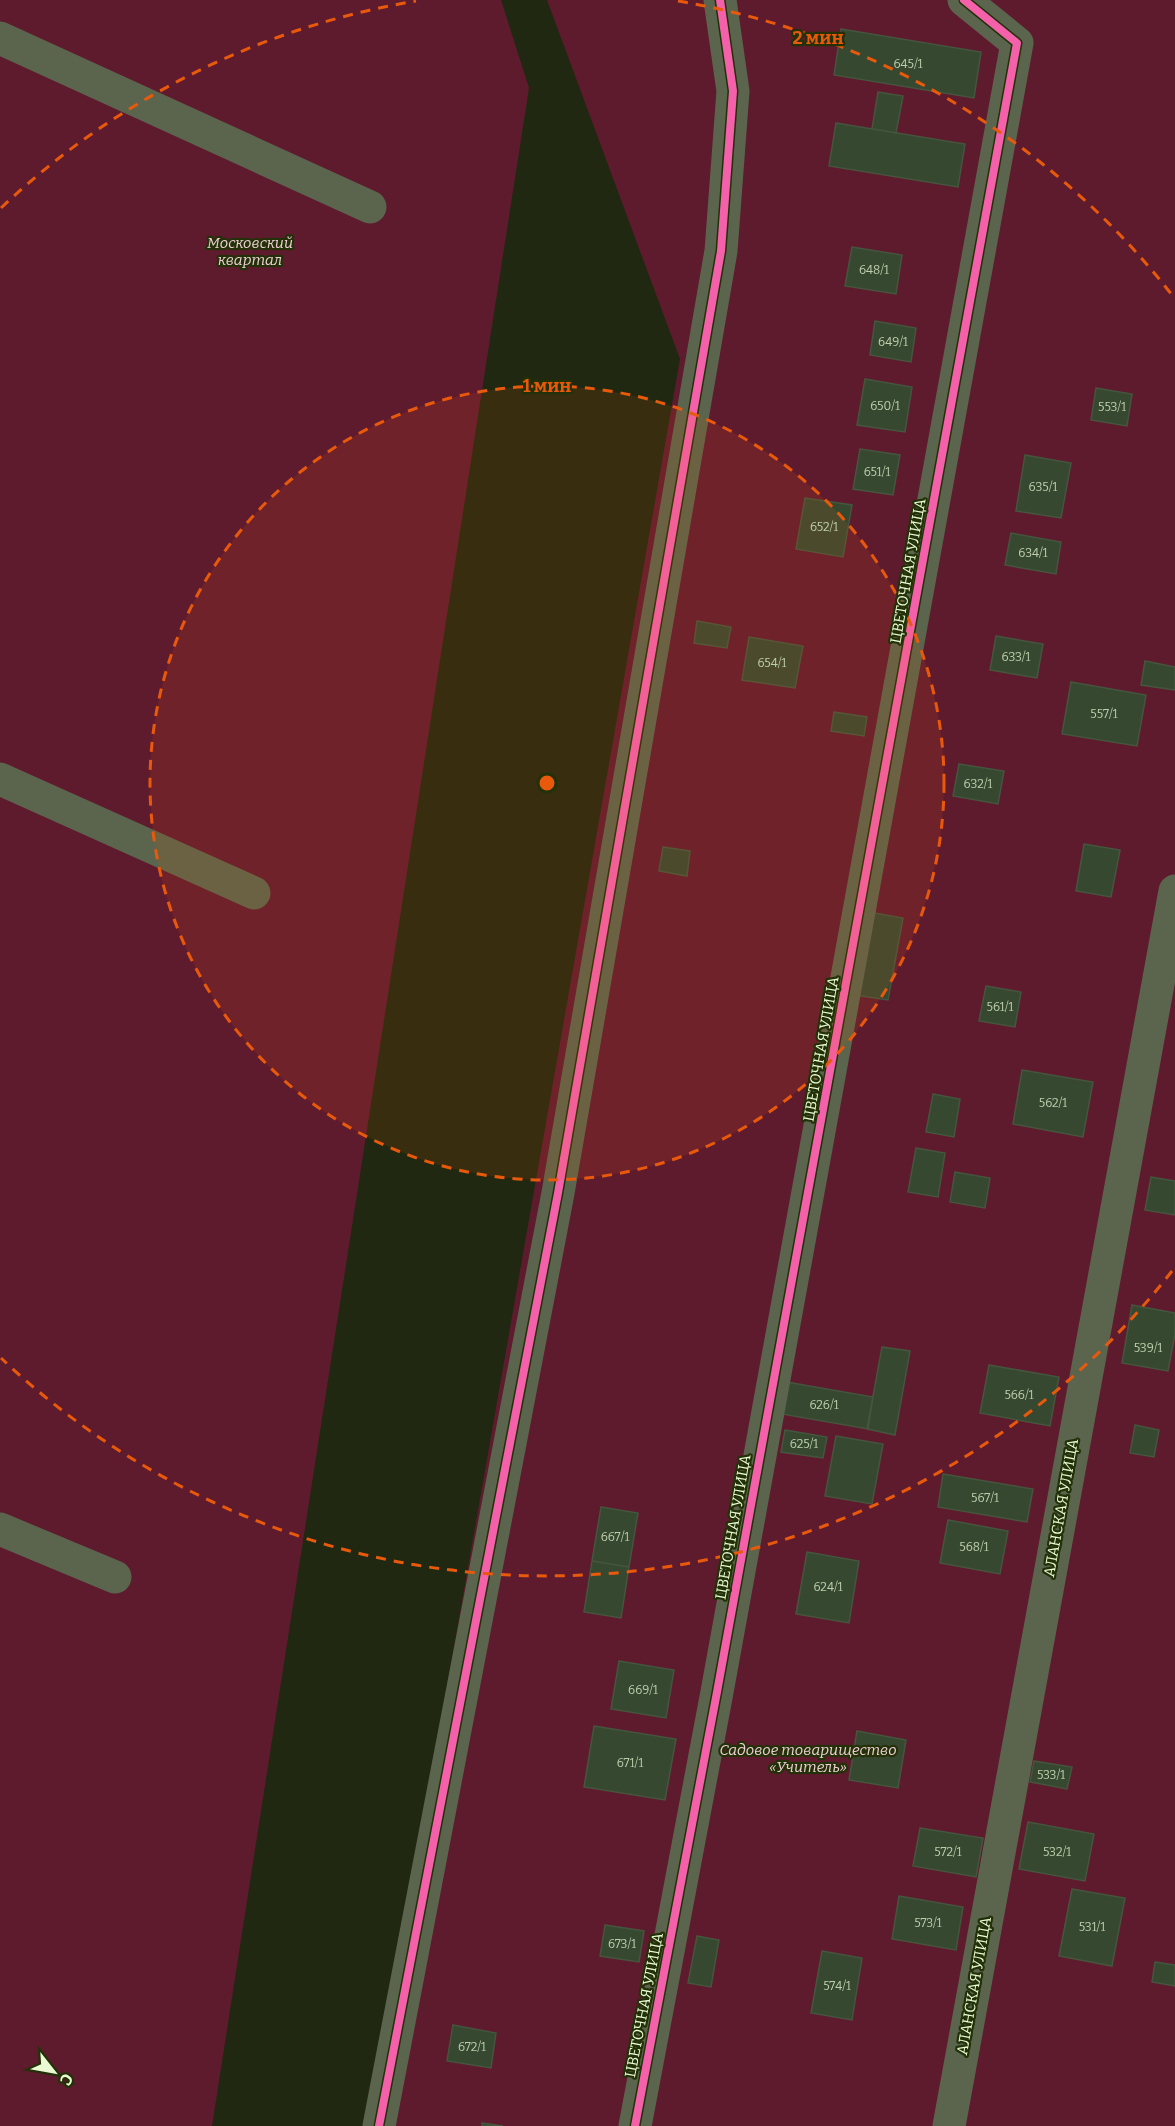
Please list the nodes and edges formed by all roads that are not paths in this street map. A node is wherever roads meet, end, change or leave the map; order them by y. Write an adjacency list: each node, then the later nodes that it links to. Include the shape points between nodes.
1 (720, 0): 10 (street, via 733,91 721,251 558,1193)
2 (964, 0): 11 (street, ЦВЕТОЧНАЯ УЛИЦА, via 1017,43)
3 (0, 38): 4 (street)
4 (370, 207)
5 (0, 779): 7 (street)
6 (1175, 891): 12 (street, АЛАНСКАЯ УЛИЦА)
7 (254, 893)
8 (0, 1529): 9 (street)
9 (115, 1577)
10 (379, 2126)
11 (635, 2126)
12 (949, 2126)

